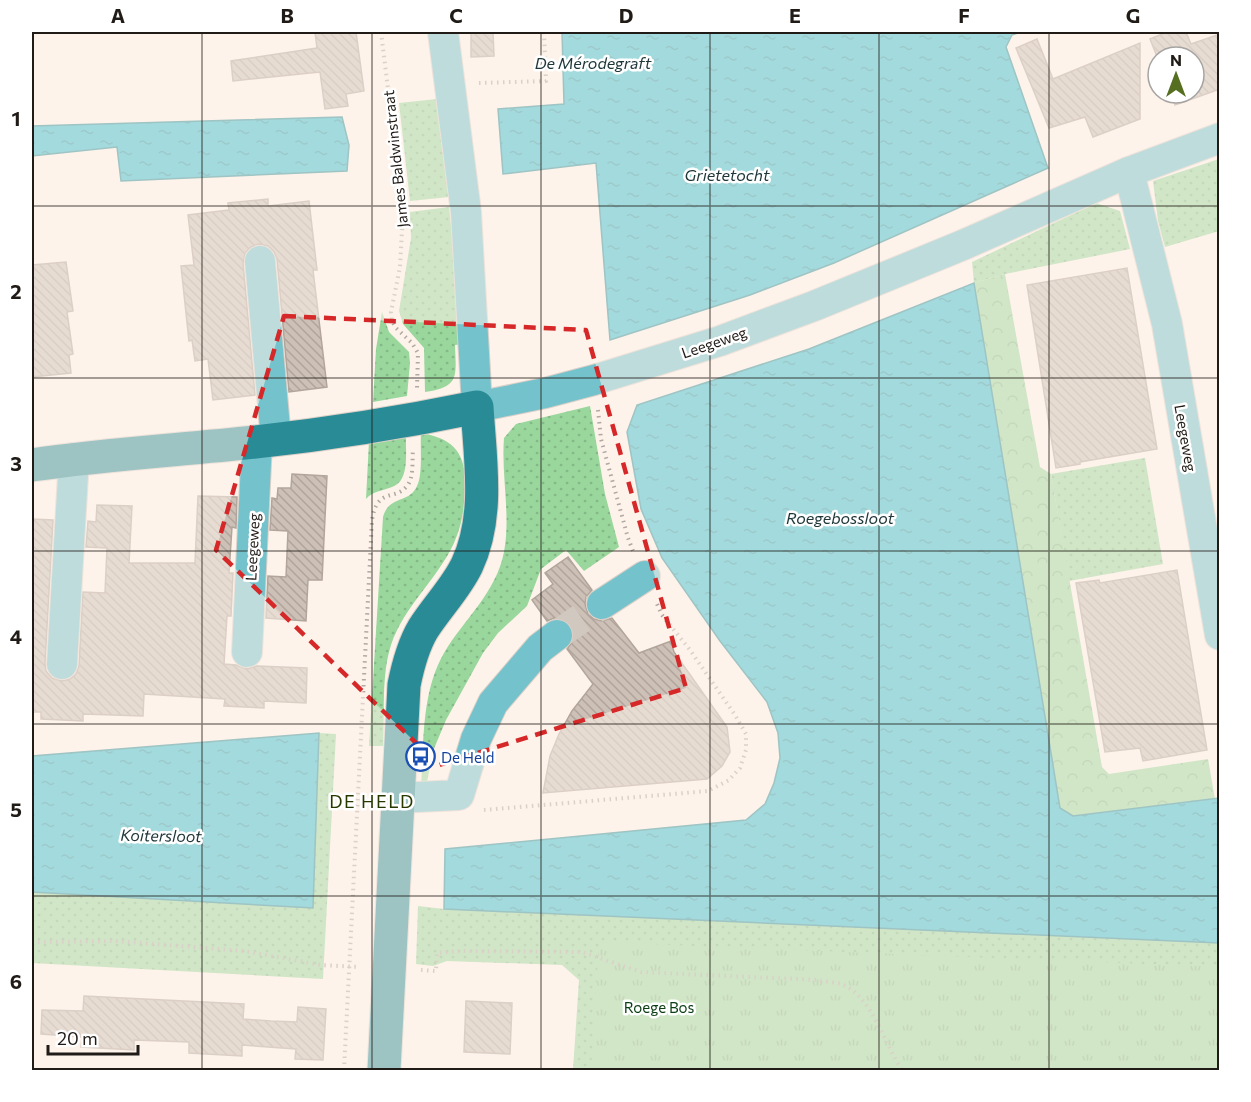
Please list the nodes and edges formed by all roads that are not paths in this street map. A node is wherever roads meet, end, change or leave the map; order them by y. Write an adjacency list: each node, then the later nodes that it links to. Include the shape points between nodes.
1 (443, 32): 5 (street, via 466,212)
2 (1220, 138): 3 (street, Leegeweg)
3 (1129, 172): 5 (street, Leegeweg, via 963,245 720,341 594,380); 12 (street, Leegeweg, via 1167,324)
4 (260, 261): 6 (street, Leegeweg)
5 (477, 407): 6 (main road, Leegeweg); 15 (main road, via 479,528 467,566 423,630 408,666)
6 (266, 441): 7 (main road, Leegeweg); 13 (street, Leegeweg)
7 (74, 458): 8 (main road, Leegeweg); 14 (street)
8 (32, 465)
9 (645, 576): 10 (street)
10 (602, 604)
11 (557, 635): 15 (street, via 540,648 494,703 476,739 459,795)
12 (1220, 635)
13 (247, 652)
14 (62, 664)
15 (397, 798): 16 (main road)
16 (384, 1071)

